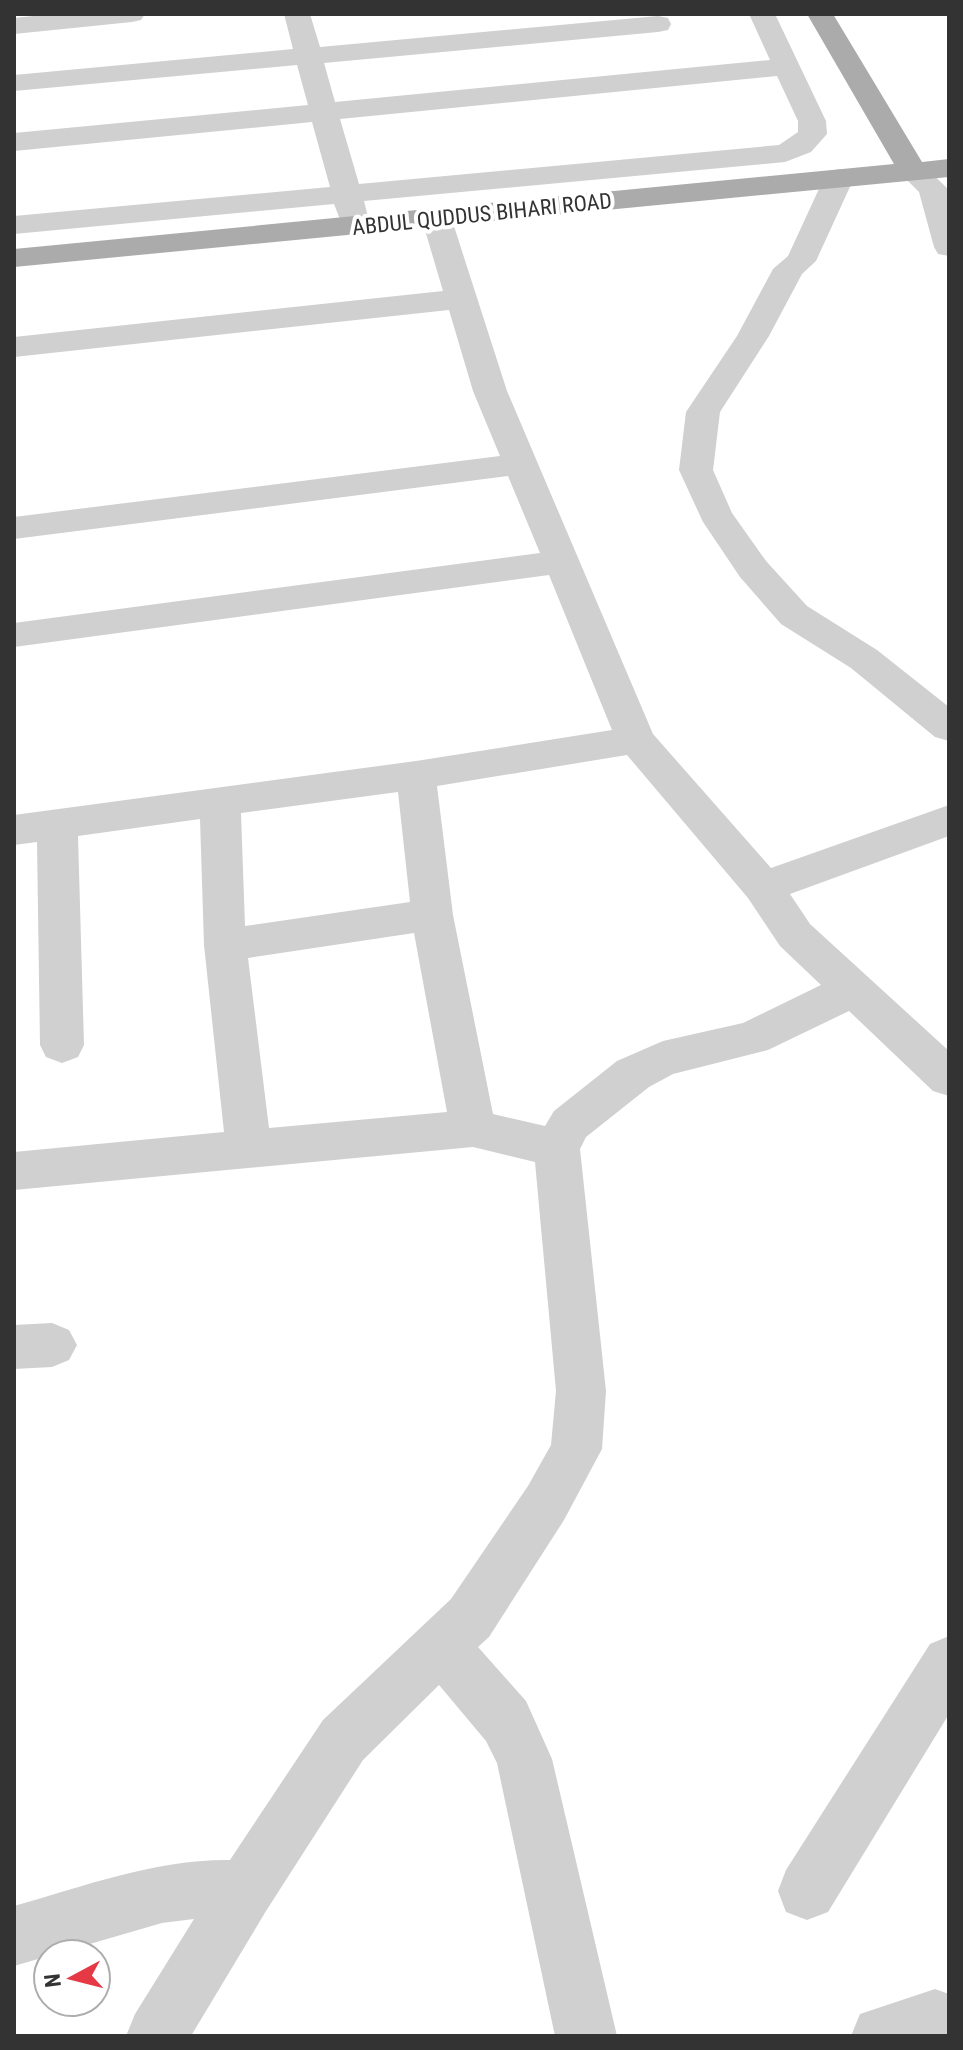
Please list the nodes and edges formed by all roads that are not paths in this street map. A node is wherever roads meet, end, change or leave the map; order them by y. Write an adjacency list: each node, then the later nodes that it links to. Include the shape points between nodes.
1 (132, 14): 6 (street)
2 (297, 14): 7 (street)
3 (762, 14): 8 (street)
4 (820, 14): 14 (main road)
5 (655, 19): 7 (street); 9 (street)
6 (14, 26)
7 (309, 56): 10 (street); 11 (street)
8 (786, 67): 9 (street); 16 (street, via 813,134 785,153)
9 (682, 75): 11 (street)
10 (14, 83)
11 (325, 113): 12 (street); 16 (street)
12 (14, 142)
13 (949, 168): 14 (main road, ABDUL QUDDUS BIHARI ROAD)
14 (913, 171): 15 (main road, ABDUL QUDDUS BIHARI ROAD); 20 (street, via 933,189)
15 (839, 178): 17 (main road, ABDUL QUDDUS BIHARI ROAD); 28 (street, via 801,261 789,269 703,412 696,470 715,514 794,615 864,659)
16 (347, 194): 18 (street); 19 (street)
17 (437, 220): 19 (main road, ABDUL QUDDUS BIHARI ROAD); 22 (street)
18 (14, 225)
19 (355, 227): 21 (main road, ABDUL QUDDUS BIHARI ROAD)
20 (949, 247)
21 (14, 258)
22 (462, 299): 23 (street); 24 (street, via 490,391)
23 (14, 347)
24 (520, 464): 25 (street); 26 (street)
25 (14, 528)
26 (561, 562): 27 (street); 29 (street)
27 (14, 635)
28 (949, 727)
29 (636, 740): 30 (street); 35 (street)
30 (416, 775): 31 (street); 36 (street)
31 (220, 802): 33 (street); 37 (street)
32 (949, 820): 35 (street)
33 (57, 824): 34 (street); 39 (street)
34 (14, 830)
35 (763, 887): 38 (street, via 795,935)
36 (432, 915): 37 (street); 41 (street)
37 (225, 945): 43 (street)
38 (854, 989): 40 (street); 42 (street, via 752,1038 663,1059 633,1074 570,1124)
39 (62, 1045)
40 (949, 1078)
41 (473, 1128): 42 (street); 43 (street)
42 (557, 1148): 45 (street, via 581,1391 576,1449 470,1618)
43 (249, 1149): 44 (street)
44 (14, 1171)
45 (441, 1646): 47 (street, via 343,1740); 51 (street, via 506,1721 524,1759)
46 (949, 1663): 48 (street)
47 (245, 1890): 49 (street, via 162,1894); 50 (street)
48 (807, 1891)
49 (14, 1936)
50 (157, 2036)
51 (586, 2036)

